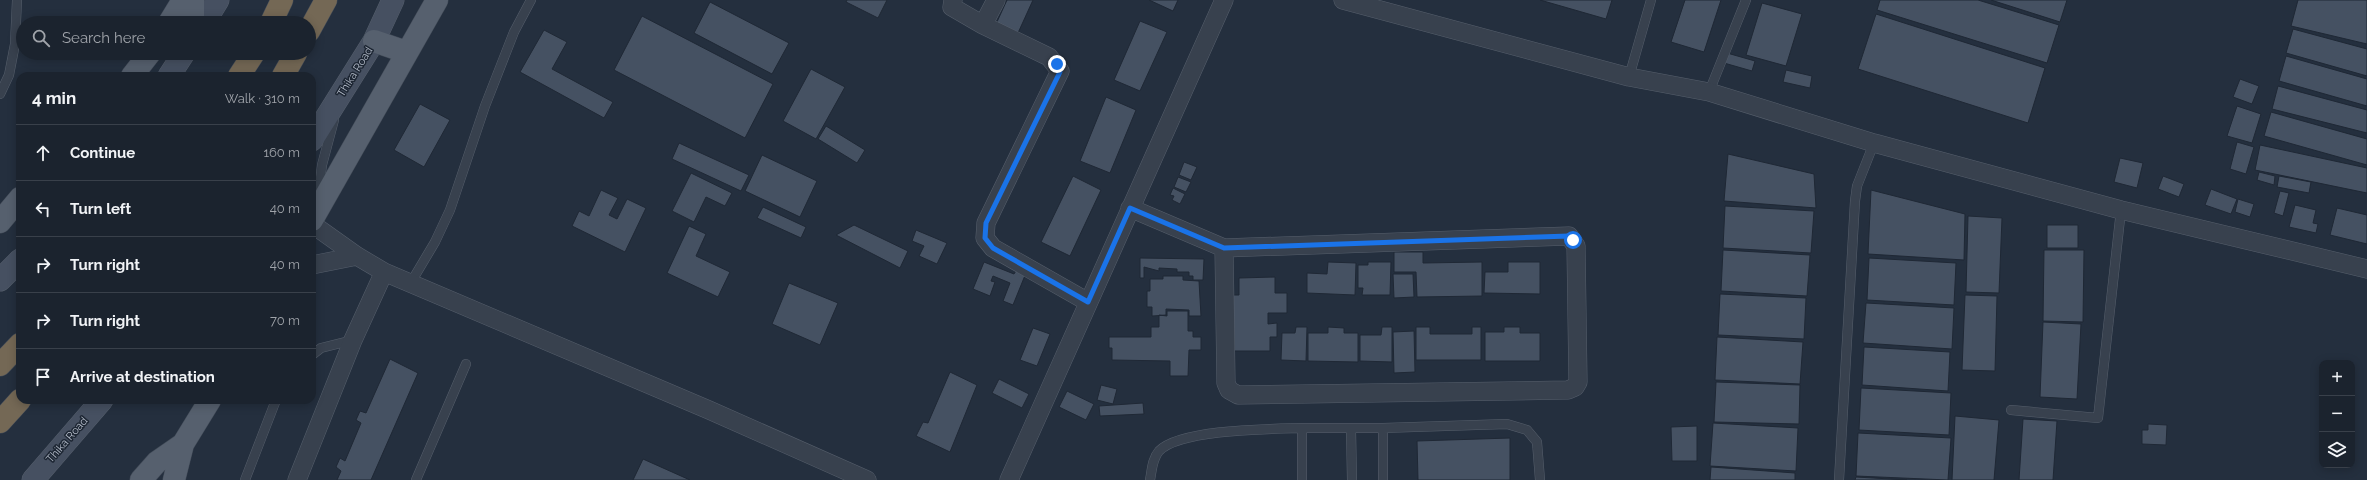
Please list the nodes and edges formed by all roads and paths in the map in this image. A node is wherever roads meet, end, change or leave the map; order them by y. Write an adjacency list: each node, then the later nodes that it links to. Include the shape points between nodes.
1 (17, 0): 16 (lane)
2 (183, 0): 17 (main road)
3 (193, 0): 18 (main road)
4 (218, 0): 19 (main road)
5 (282, 0): 20 (highway)
6 (326, 0): 21 (highway)
7 (393, 0): 24 (main road, Thika Road)
8 (437, 0): 25 (main road)
9 (531, 0): 55 (lane, via 514,32 488,98 450,210)
10 (953, 0): 23 (street, via 952,7)
11 (996, 0): 23 (street)
12 (1224, 0): 43 (street)
13 (1343, 0): 35 (street)
14 (1651, 0): 35 (lane)
15 (1746, 0): 37 (lane)
16 (16, 16)
17 (173, 16)
18 (193, 16)
19 (208, 16)
20 (274, 16)
21 (316, 18)
22 (16, 22): 34 (lane, via 15,44)
23 (983, 25): 56 (street, via 1050,57 1060,72 986,223 985,238 993,248)
24 (374, 41): 25 (main road); 36 (main road, Thika Road)
25 (406, 52): 45 (main road)
26 (146, 60): 30 (main road)
27 (180, 60): 31 (main road)
28 (249, 60): 32 (highway)
29 (292, 60): 33 (highway)
30 (136, 72)
31 (172, 72)
32 (242, 72)
33 (285, 72)
34 (4, 75): 38 (lane)
35 (1629, 77): 37 (street)
36 (342, 92): 39 (main road, Thika Road); 42 (lane, via 322,165)
37 (1709, 92): 40 (street)
38 (0, 94)
39 (316, 134)
40 (1874, 144): 44 (street); 85 (lane, via 1855,201)
41 (16, 203): 47 (main road)
42 (316, 205)
43 (1130, 208): 48 (street); 56 (street)
44 (2121, 210): 52 (street); 66 (lane, via 2098,418)
45 (316, 214)
46 (316, 220): 49 (street)
47 (0, 222)
48 (1224, 248): 48 (street, via 1569,236 1576,246 1578,382 1575,387 1568,390 1238,395 1229,390 1226,382)
49 (357, 256): 51 (street); 53 (street)
50 (16, 264): 54 (main road)
51 (316, 264)
52 (2367, 269)
53 (384, 272): 55 (street); 57 (street)
54 (0, 280)
55 (410, 284): 78 (street, via 512,325)
56 (1088, 302): 79 (street)
57 (354, 340): 59 (lane, via 321,348); 76 (street)
58 (16, 348): 61 (highway)
59 (316, 352)
60 (466, 364): 77 (lane)
61 (0, 365)
62 (16, 404): 67 (highway)
63 (98, 404): 72 (main road, Thika Road)
64 (208, 404): 71 (main road)
65 (274, 404): 75 (lane)
66 (2011, 410)
67 (0, 422)
68 (1302, 428): 70 (lane); 80 (lane, via 1232,430 1182,440 1160,451 1154,460); 81 (lane)
69 (1383, 428): 70 (lane); 83 (lane); 84 (lane, via 1507,424 1528,430 1537,442)
70 (1351, 429): 82 (lane)
71 (183, 444): 73 (main road, via 157,462); 74 (main road)
72 (32, 480)
73 (141, 480)
74 (174, 480)
75 (245, 480)
76 (297, 480)
77 (416, 480)
78 (866, 480)
79 (1009, 480)
80 (1150, 480)
81 (1302, 480)
82 (1352, 480)
83 (1383, 480)
84 (1540, 480)
85 (1839, 480)

